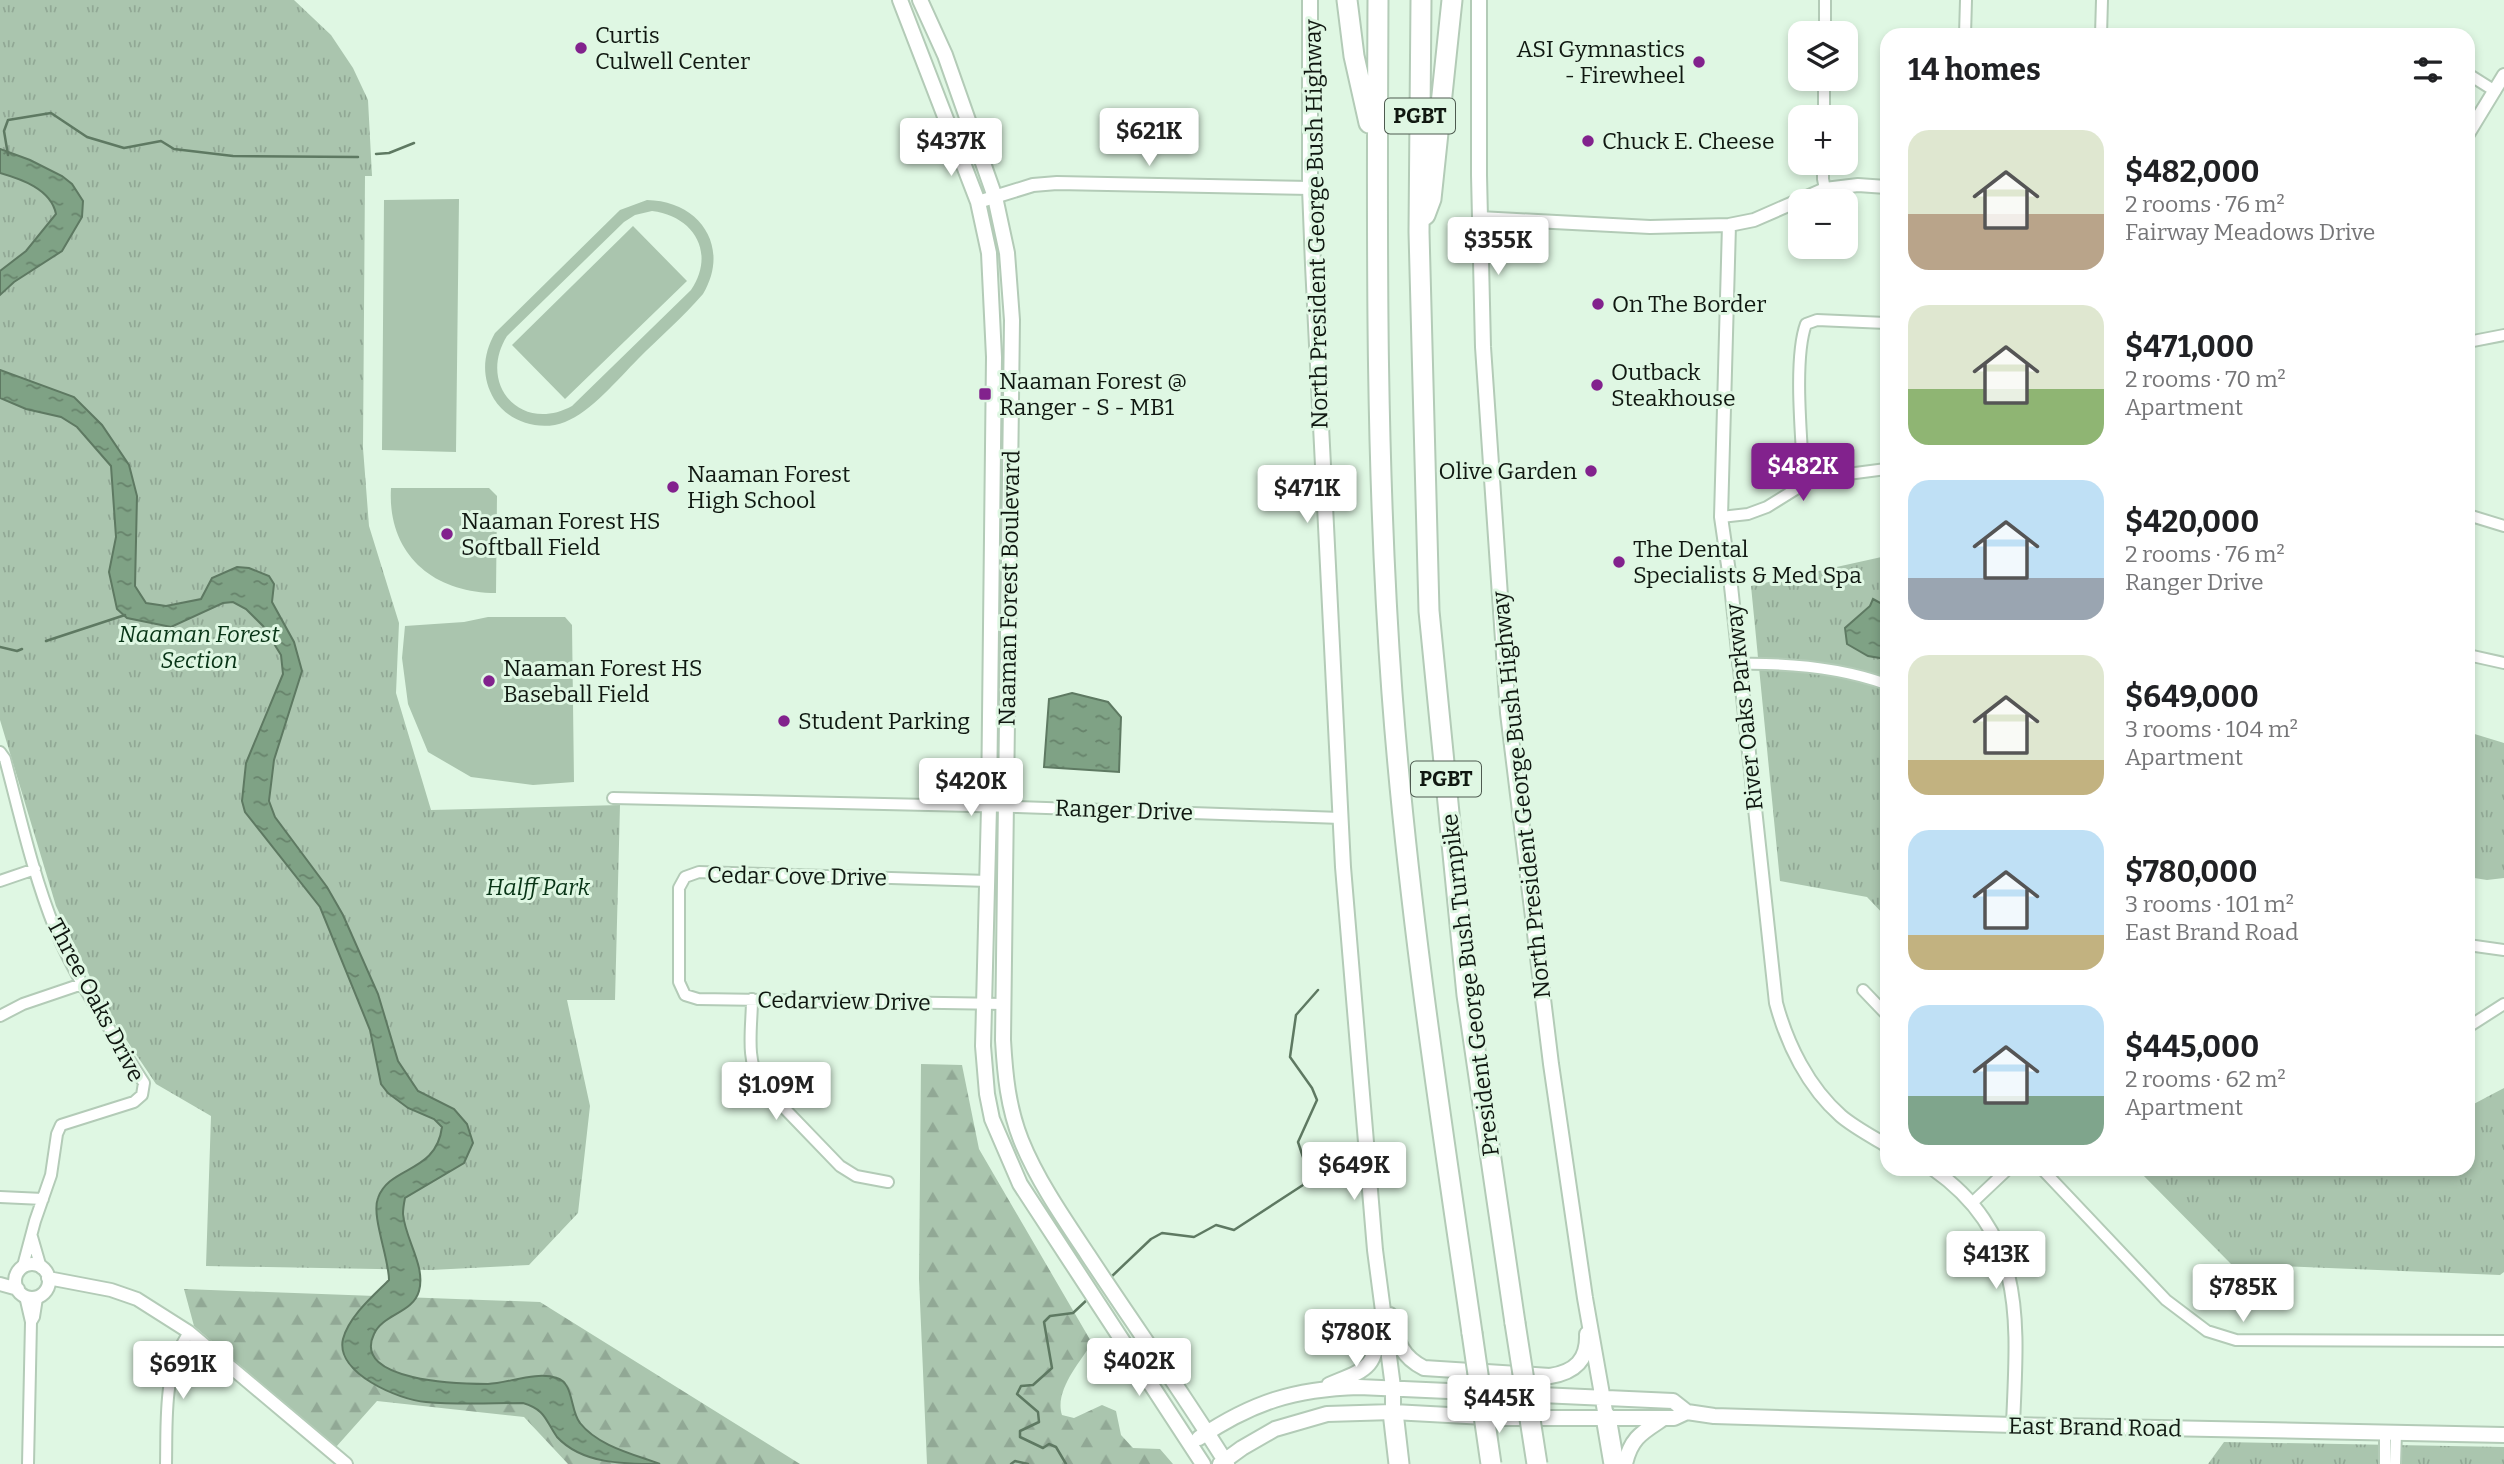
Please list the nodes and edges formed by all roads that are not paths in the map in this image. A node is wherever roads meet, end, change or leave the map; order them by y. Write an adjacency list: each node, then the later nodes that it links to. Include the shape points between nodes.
1 (900, 0): 15 (main road, Naaman Forest Boulevard)
2 (920, 0): 16 (main road, Naaman Forest Boulevard)
3 (1310, 0): 24 (main road, North President George Bush Highway)
4 (1347, 0): 21 (highway, via 1354,56)
5 (1378, 0): 21 (highway, President George Bush Turnpike / PGBT)
6 (1421, 0): 31 (highway, President George Bush Turnpike / PGBT)
7 (1452, 0): 31 (highway, via 1431,199)
8 (1479, 0): 29 (main road, North President George Bush Highway)
9 (1825, 0): 12 (street)
10 (1966, 0): 13 (street)
11 (2102, 0): 14 (street)
12 (1825, 21)
13 (1965, 28)
14 (2101, 28)
15 (915, 37): 16 (main road); 27 (main road, Naaman Forest Boulevard)
16 (946, 55): 26 (main road, Naaman Forest Boulevard)
17 (2504, 75): 19 (street)
18 (2475, 78): 19 (street)
19 (2495, 90): 20 (street)
20 (2475, 123)
21 (1377, 159): 104 (highway, President George Bush Turnpike / PGBT, bridge, via 1379,460 1394,719 1418,953)
22 (1824, 175): 25 (street)
23 (1880, 187): 25 (street)
24 (1310, 188): 26 (street, via 1057,183); 50 (main road, North President George Bush Highway)
25 (1825, 189)
26 (995, 197): 27 (street); 36 (main road, Naaman Forest Boulevard, via 1011,282)
27 (978, 202): 35 (main road, Naaman Forest Boulevard, via 989,253)
28 (1788, 205): 30 (street)
29 (1479, 218): 30 (street, via 1650,227); 84 (main road, North President George Bush Highway, via 1485,396 1508,713)
30 (1729, 225): 39 (street, River Oaks Parkway)
31 (1419, 232): 105 (highway, President George Bush Turnpike / PGBT, bridge, via 1429,611 1467,995)
32 (1880, 323): 38 (street, via 1817,320 1806,324 1800,381)
33 (2504, 335): 34 (street)
34 (2475, 341)
35 (993, 360): 36 (main road); 48 (main road, Naaman Forest Boulevard)
36 (1011, 363): 49 (main road, Naaman Forest Boulevard)
37 (1880, 470): 38 (street)
38 (1804, 484): 39 (street, via 1767,507)
39 (1721, 517): 44 (street, River Oaks Parkway)
40 (2475, 517): 41 (street)
41 (2504, 526)
42 (2475, 657): 43 (street)
43 (2504, 663)
44 (1738, 664): 45 (street, via 1794,664); 66 (street, River Oaks Parkway, via 1776,1003 1783,1029 1822,1096 1840,1115)
45 (1880, 682)
46 (0, 752): 51 (street, Three Oaks Drive)
47 (613, 798): 48 (street, Ranger Drive)
48 (989, 807): 49 (street, Ranger Drive); 53 (main road, Naaman Forest Boulevard)
49 (1007, 807): 50 (street, Ranger Drive); 61 (main road, Naaman Forest Boulevard)
50 (1341, 818): 77 (main road, North President George Bush Highway)
51 (36, 869): 52 (street); 56 (street, Three Oaks Drive, via 55,930)
52 (0, 881)
53 (988, 881): 58 (street, Cedar Cove Drive, via 699,872 685,877 679,888 679,982); 60 (main road, Naaman Forest Boulevard)
54 (2475, 946): 55 (street)
55 (2504, 950)
56 (82, 984): 64 (street); 74 (street, Three Oaks Drive, via 144,1089 134,1102 61,1125)
57 (1863, 990): 63 (street)
58 (685, 995): 59 (street, Cedarview Drive)
59 (752, 999): 60 (street, Cedarview Drive); 72 (street, via 751,1061 761,1084 840,1166 856,1176)
60 (985, 1003): 61 (street, Cedarview Drive); 71 (main road, Naaman Forest Boulevard, via 987,1094 992,1119)
61 (1004, 1004): 67 (main road, Naaman Forest Boulevard, via 1006,1081 1014,1121)
62 (2504, 1004): 65 (street)
63 (1880, 1008)
64 (0, 1016)
65 (2475, 1023)
66 (1880, 1141)
67 (1035, 1171): 71 (main road); 94 (main road, Naaman Forest Boulevard)
68 (1943, 1176): 75 (street)
69 (2001, 1176): 75 (street)
70 (2049, 1176): 86 (street, via 2166,1300 2207,1331 2236,1340)
71 (1018, 1181): 97 (main road, Naaman Forest Boulevard)
72 (888, 1182)
73 (0, 1197): 74 (street)
74 (43, 1199): 76 (street, Three Oaks Drive)
75 (1972, 1203): 93 (street, via 1990,1230 2013,1289)
76 (32, 1237): 78 (street, Three Oaks Drive); 79 (street)
77 (1375, 1250): 84 (main road, via 1401,1347 1409,1360 1424,1368 1566,1374 1585,1351); 87 (main road, North President George Bush Highway); 88 (main road, via 1371,1259 1378,1348 1364,1368)
78 (20, 1269): 79 (street, via 32,1264); 80 (street); 83 (street, via 15,1280)
79 (44, 1273): 82 (street); 83 (street, via 49,1286)
80 (0, 1276)
81 (0, 1284): 83 (street)
82 (84, 1287): 83 (street); 85 (street, via 137,1299)
83 (31, 1294): 100 (street)
84 (1585, 1298): 89 (main road, North President George Bush Highway)
85 (189, 1332): 98 (street); 101 (street, via 179,1347 168,1385)
86 (2504, 1341)
87 (1393, 1387): 88 (main road, East Brand Road); 89 (main road, East Brand Road); 90 (main road, North President George Bush Highway)
88 (1320, 1388): 94 (main road, East Brand Road, via 1262,1403)
89 (1605, 1408): 90 (main road, East Brand Road, via 1504,1418); 91 (main road, East Brand Road, via 1672,1401); 92 (main road, East Brand Road); 106 (highway)
90 (1393, 1412): 99 (main road, East Brand Road, via 1326,1414 1293,1422 1249,1444); 103 (highway)
91 (1687, 1412): 92 (main road, East Brand Road); 93 (main road, East Brand Road)
92 (1664, 1418): 107 (main road, via 1639,1435)
93 (2013, 1425): 95 (main road, East Brand Road)
94 (1206, 1432): 97 (main road, East Brand Road); 99 (main road, Naaman Forest Boulevard)
95 (2390, 1432): 96 (main road, East Brand Road); 108 (street); 109 (street)
96 (2504, 1435)
97 (1190, 1444): 102 (main road, Naaman Forest Boulevard)
98 (338, 1462)
99 (1224, 1463)
100 (28, 1464)
101 (166, 1464)
102 (1203, 1464)
103 (1399, 1464)
104 (1491, 1464)
105 (1537, 1464)
106 (1614, 1464)
107 (1625, 1464)
108 (2385, 1464)
109 (2395, 1464)

